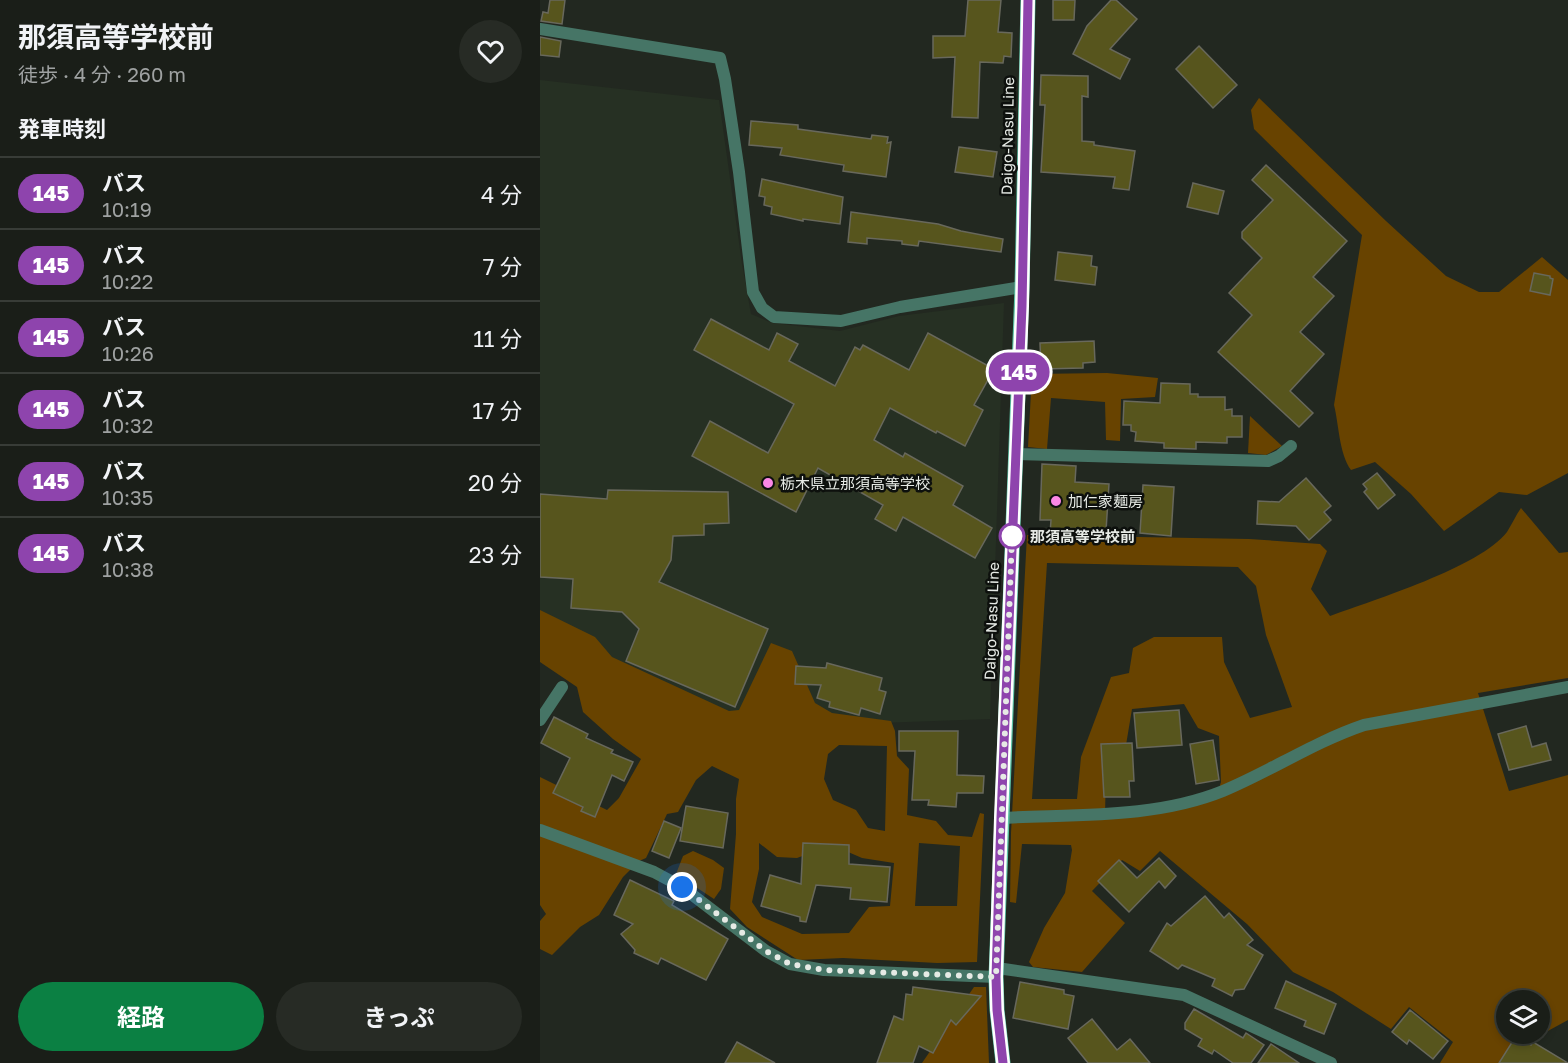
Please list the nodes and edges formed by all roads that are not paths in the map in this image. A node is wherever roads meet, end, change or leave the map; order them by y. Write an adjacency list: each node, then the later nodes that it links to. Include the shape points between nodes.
1 (1028, 0): 3 (main road, Daigo-Nasu Line)
2 (540, 29): 3 (street, via 720,58 753,292 762,308 774,317 841,321)
3 (1022, 287): 5 (main road, Daigo-Nasu Line)
4 (1291, 446): 5 (street, via 1268,461)
5 (1016, 454): 9 (main road, Daigo-Nasu Line)
6 (562, 687): 8 (street)
7 (1568, 687): 9 (street, via 1364,725 1337,734 1221,791 1183,803 1112,812)
8 (540, 720)
9 (1001, 818): 11 (main road, Daigo-Nasu Line)
10 (540, 830): 11 (street, via 654,872 682,887 766,951 790,964 824,970)
11 (996, 972): 12 (main road, Daigo-Nasu Line); 13 (street, via 1184,995)
12 (1003, 1063)
13 (1330, 1063)

